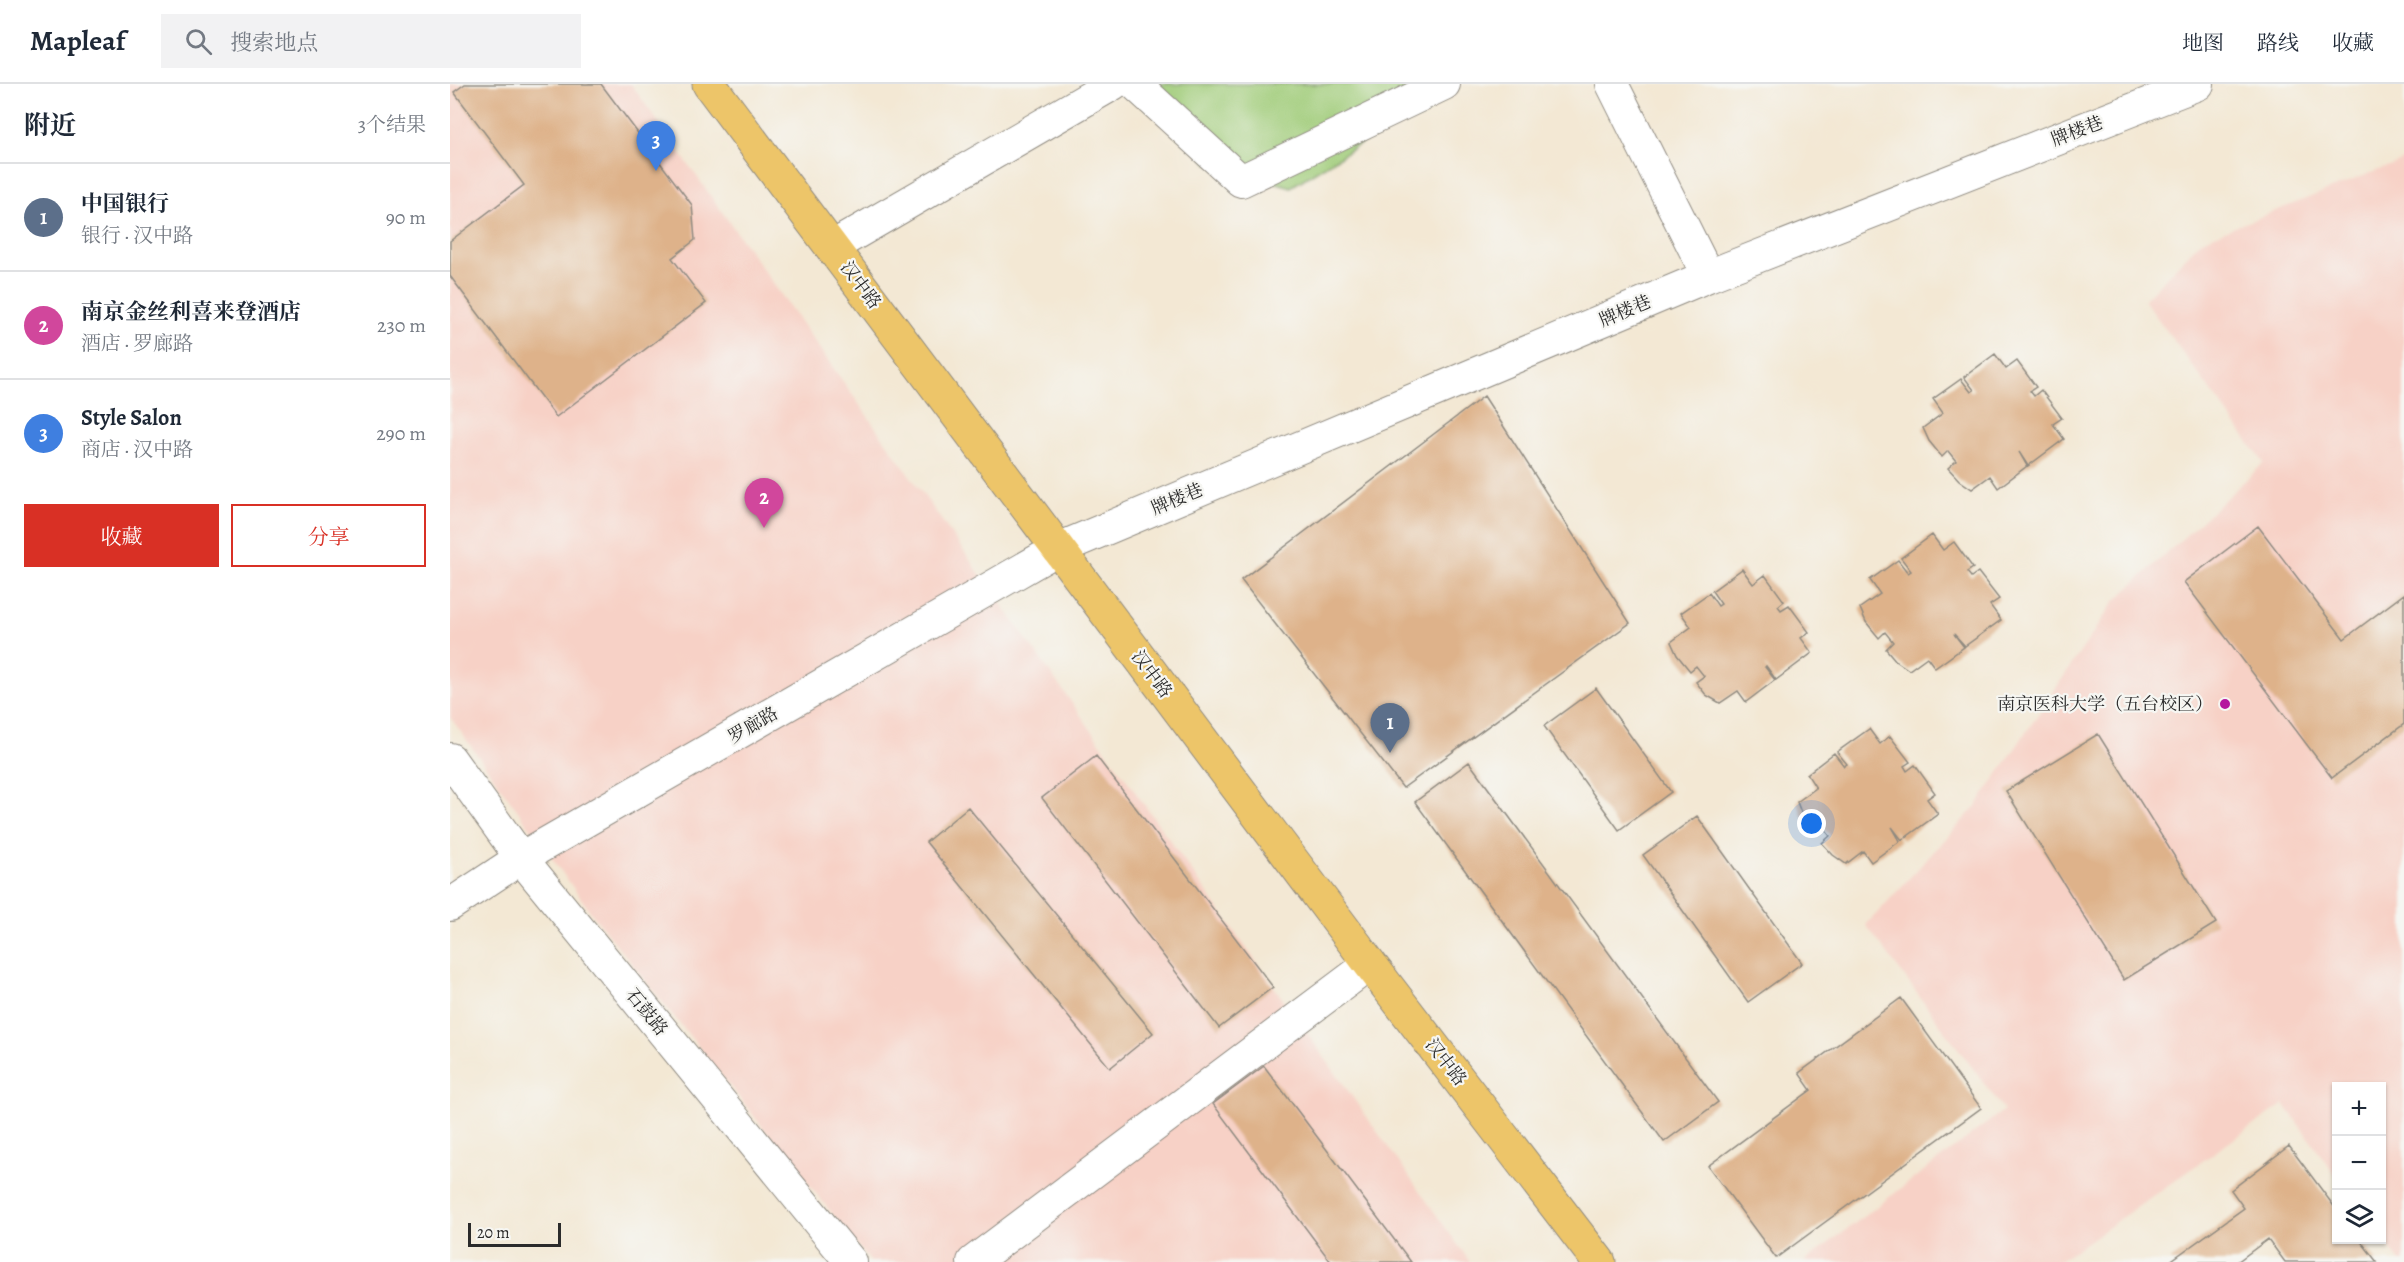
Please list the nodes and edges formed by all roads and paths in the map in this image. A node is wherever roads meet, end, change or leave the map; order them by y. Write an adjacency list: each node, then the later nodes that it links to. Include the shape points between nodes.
1 (709, 84): 7 (main road, 汉中路)
2 (1113, 84): 7 (street)
3 (1136, 84): 4 (street, via 1241,181)
4 (1444, 84)
5 (1612, 84): 8 (street)
6 (2198, 84): 8 (street, 牌楼巷)
7 (832, 247): 9 (main road, 汉中路)
8 (1708, 276): 9 (street, 牌楼巷)
9 (1058, 549): 11 (street, 罗廊路); 13 (main road, 汉中路)
10 (450, 759): 11 (street, 石鼓路)
11 (522, 858): 12 (street, 罗廊路); 14 (street, 石鼓路)
12 (450, 905)
13 (1370, 964): 15 (street); 16 (main road, 汉中路)
14 (851, 1262)
15 (973, 1262)
16 (1599, 1262)

